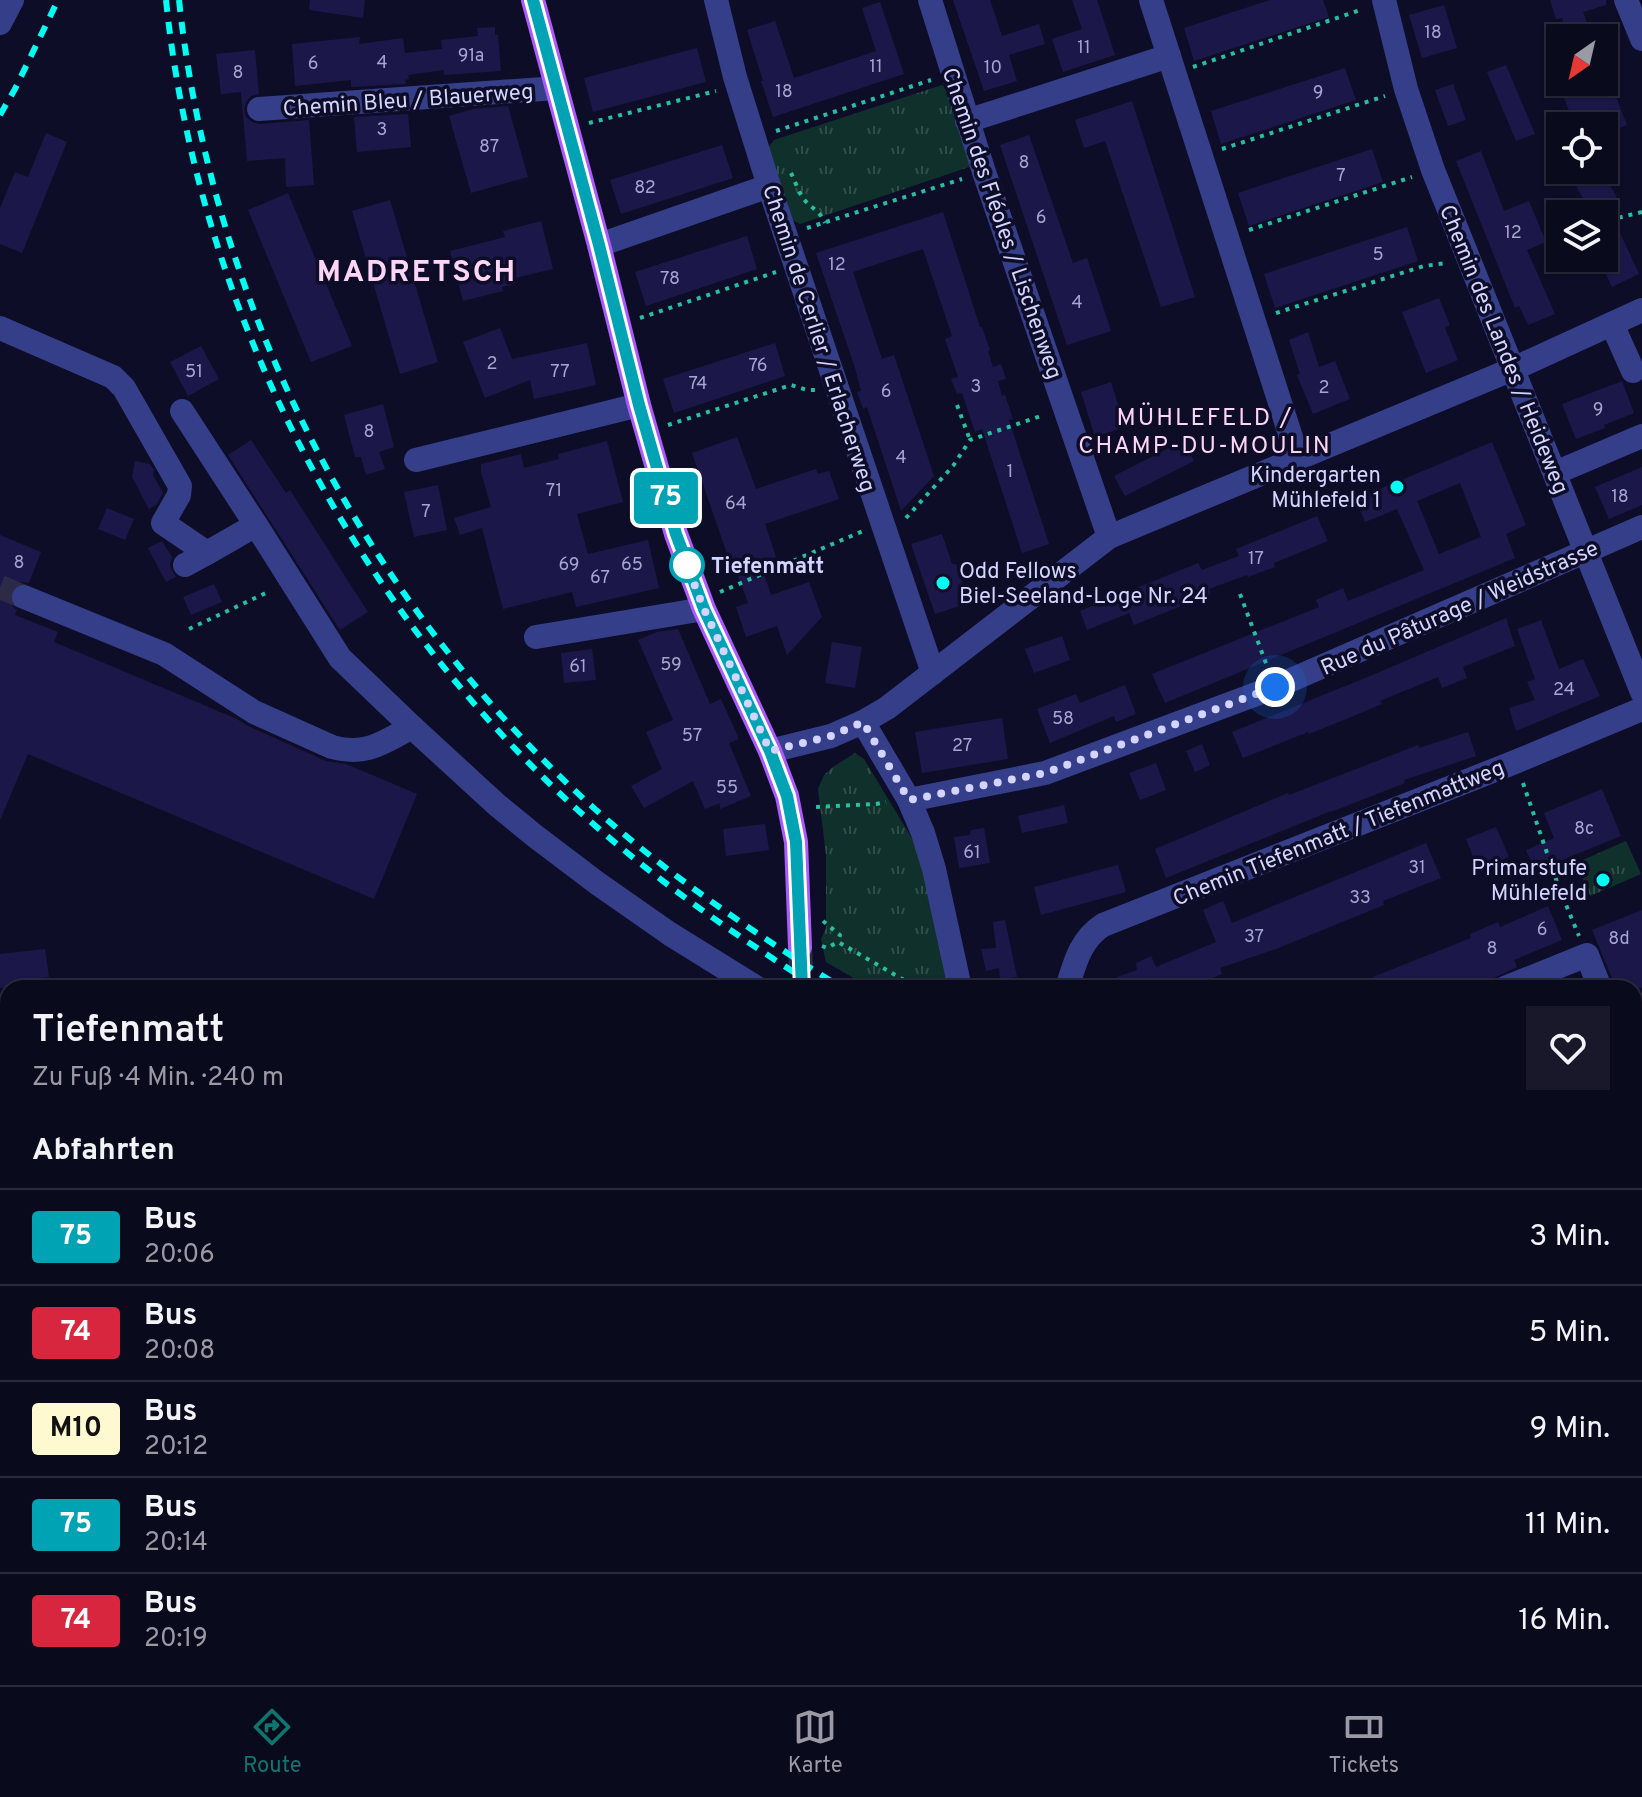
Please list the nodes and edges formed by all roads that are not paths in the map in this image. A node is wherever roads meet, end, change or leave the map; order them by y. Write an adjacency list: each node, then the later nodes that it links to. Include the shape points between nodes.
1 (12, 0): 8 (street)
2 (716, 0): 14 (street, Chemin de Cerlier / Erlacherweg, via 738,85 770,136)
3 (930, 0): 13 (street, Chemin des Fléoles / Lischenweg)
4 (1151, 0): 10 (street)
5 (1626, 0): 9 (street)
6 (529, 1): 11 (main road)
7 (1384, 1): 19 (street, Chemin des Landes / Heideweg, via 1433,170)
8 (0, 23)
9 (1642, 39)
10 (1172, 65): 13 (street); 24 (street)
11 (557, 88): 12 (street, Chemin Bleu / Blauerweg); 15 (main road)
12 (259, 109)
13 (967, 121): 29 (street, Chemin des Fléoles / Lischenweg)
14 (769, 186): 15 (street); 36 (street, Chemin de Cerlier / Erlacherweg, via 879,533)
15 (599, 245): 21 (main road)
16 (1642, 310): 17 (street)
17 (1612, 324): 19 (street); 20 (street)
18 (0, 328): 31 (street, via 119,382 180,486 163,523)
19 (1513, 369): 24 (street); 26 (street, Chemin des Landes / Heideweg)
20 (1633, 371)
21 (639, 405): 25 (street); 34 (main road, via 676,534)
22 (182, 411): 27 (street)
23 (1642, 436): 26 (street)
24 (1298, 459): 29 (street)
25 (416, 460)
26 (1555, 473): 30 (street, Chemin des Landes / Heideweg)
27 (256, 525): 31 (street); 40 (street, via 340,658)
28 (1642, 527): 30 (street, Rue du Pâturage / Weidstrasse)
29 (1109, 537): 36 (street)
30 (1585, 552): 37 (street, Chemin des Landes / Heideweg); 42 (street, Rue du Pâturage / Weidstrasse, via 1275,687 1045,773)
31 (207, 553): 32 (street)
32 (185, 565)
33 (24, 597): 40 (street, via 164,654 254,712 332,747 364,750)
34 (711, 601): 35 (street); 41 (main road)
35 (536, 637)
36 (933, 673): 39 (street)
37 (1642, 692)
38 (1642, 709): 46 (street, Chemin Tiefenmatt / Tiefenmattweg, via 1103,925 1083,944)
39 (863, 722): 41 (street); 42 (street)
40 (412, 727): 44 (street, via 497,805 597,883)
41 (770, 751): 43 (main road, via 792,815)
42 (901, 800): 45 (street, via 923,833)
43 (809, 946)
44 (744, 980)
45 (958, 980)
46 (1070, 980)
47 (1525, 980): 48 (street, via 1587,955)
48 (1597, 980)

